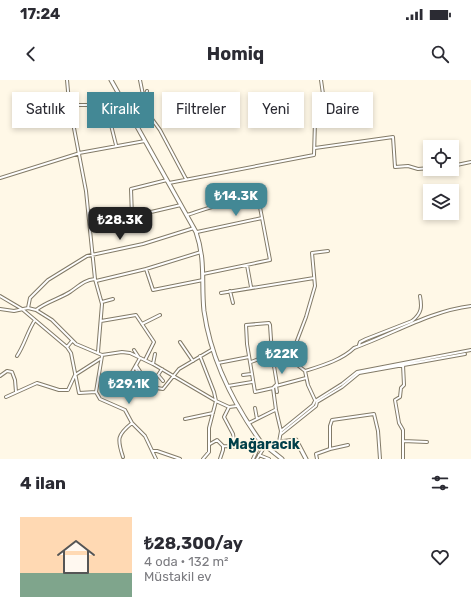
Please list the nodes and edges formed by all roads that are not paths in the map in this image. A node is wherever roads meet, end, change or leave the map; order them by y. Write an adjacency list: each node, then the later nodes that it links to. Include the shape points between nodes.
1 (67, 80): 6 (street)
2 (107, 80): 5 (street)
3 (140, 80): 8 (street)
4 (322, 80): 15 (street, via 323,94 315,122)
5 (112, 81): 7 (street)
6 (68, 92)
7 (118, 92)
8 (142, 92)
9 (154, 121): 21 (street)
10 (74, 128): 16 (street)
11 (112, 128): 14 (street)
12 (138, 128): 13 (street)
13 (145, 141): 14 (street); 22 (street)
14 (116, 145): 16 (street)
15 (315, 148): 19 (street, via 393,137 395,167); 21 (street, via 314,155)
16 (79, 153): 20 (street); 27 (street)
17 (471, 162): 18 (street)
18 (459, 165)
19 (423, 169)
20 (0, 178)
21 (186, 179): 22 (street)
22 (168, 182): 23 (street); 25 (street, via 131,189)
23 (181, 205): 24 (street); 25 (street)
24 (187, 215): 26 (street, via 230,203 254,200 259,202); 28 (street)
25 (132, 217): 27 (street)
26 (262, 218): 29 (street); 33 (street, via 270,260)
27 (91, 226): 32 (street)
28 (194, 228): 29 (street); 32 (street, via 143,244)
29 (196, 232): 31 (street)
30 (328, 251): 36 (street, via 312,253)
31 (201, 252): 34 (street); 35 (street)
32 (93, 255): 37 (street); 48 (street, via 66,267 48,280 30,298)
33 (247, 265): 35 (street); 39 (street)
34 (146, 270): 37 (street); 38 (street, via 153,290)
35 (203, 274): 38 (street)
36 (314, 278): 39 (street); 74 (street, via 315,286 306,317)
37 (96, 280): 45 (street); 51 (street, via 82,283 71,292)
38 (204, 280): 60 (street, via 204,313)
39 (251, 287): 40 (street)
40 (230, 291): 41 (street); 46 (street)
41 (221, 293)
42 (0, 296): 50 (street)
43 (420, 296): 58 (street, via 421,312 412,321 366,339 360,342)
44 (113, 300): 45 (street)
45 (102, 302): 54 (street)
46 (233, 303)
47 (471, 306): 58 (street, via 421,320)
48 (28, 308): 50 (street); 51 (street)
49 (0, 309): 50 (street)
50 (22, 309): 53 (street)
51 (36, 310): 56 (street, via 52,320)
52 (160, 315): 55 (street)
53 (35, 320): 59 (street); 68 (street)
54 (101, 320): 55 (street, via 136,315); 64 (street)
55 (142, 324): 76 (street, via 154,342)
56 (72, 341): 59 (street); 64 (street)
57 (180, 342): 77 (street)
58 (359, 346): 85 (street)
59 (67, 348): 90 (street, via 71,353)
60 (214, 348): 70 (street); 80 (street)
61 (284, 348): 73 (street)
62 (134, 350): 71 (street)
63 (471, 350): 103 (street, via 364,369 356,372)
64 (98, 352): 69 (street)
65 (155, 354): 81 (street)
66 (272, 354): 72 (street, via 269,323 250,323 246,325); 73 (street); 78 (street); 97 (street)
67 (465, 354): 82 (street)
68 (17, 356)
69 (102, 356): 71 (street, via 122,352); 75 (street)
70 (200, 356): 77 (street); 102 (street)
71 (139, 357): 76 (street); 83 (street)
72 (249, 357): 78 (street); 80 (street)
73 (284, 357): 74 (street)
74 (290, 358): 85 (street)
75 (100, 359): 90 (street); 99 (street)
76 (145, 360): 81 (street)
77 (193, 360): 91 (street)
78 (251, 362): 87 (street)
79 (139, 363): 83 (street)
80 (218, 363): 96 (street)
81 (153, 364): 84 (street)
82 (403, 365): 103 (street, via 359,373); 115 (street, via 404,385 400,397 395,400 398,423 403,430)
83 (137, 366): 86 (street); 91 (street, via 149,384 157,389 165,387); 93 (street)
84 (162, 369): 91 (street); 94 (street, via 158,375)
85 (305, 371): 92 (street)
86 (138, 373)
87 (251, 374): 88 (street); 95 (street)
88 (243, 375)
89 (0, 376): 98 (street, via 7,371 12,372)
90 (75, 376): 98 (street, via 68,390 37,383); 99 (street, via 79,393)
91 (172, 376): 102 (street)
92 (306, 378): 97 (street); 103 (street)
93 (127, 381)
94 (163, 381)
95 (252, 382): 96 (street); 97 (street, via 255,392)
96 (227, 386): 104 (street)
97 (275, 386): 100 (street); 107 (street)
98 (16, 392): 101 (street)
99 (96, 392): 111 (street, via 100,400 125,410)
100 (278, 392)
101 (6, 397)
102 (216, 401): 105 (street); 108 (street)
103 (316, 402): 113 (street); 114 (street, via 316,406)
104 (237, 406): 105 (street); 112 (street)
105 (228, 407): 121 (street, via 224,417 233,434)
106 (255, 408): 110 (street)
107 (276, 410): 110 (street); 113 (street)
108 (213, 413): 109 (street); 118 (street, via 209,428)
109 (185, 419)
110 (257, 419): 112 (street)
111 (132, 424): 125 (street, via 145,436); 127 (street, via 122,432 118,440)
112 (248, 424): 122 (street)
113 (281, 431): 114 (street)
114 (281, 434): 116 (street)
115 (403, 441): 117 (street); 139 (street)
116 (279, 442): 122 (street); 136 (street, via 296,440)
117 (427, 442)
118 (210, 444): 120 (street, via 217,440); 130 (street, via 209,452)
119 (348, 445): 124 (street)
120 (223, 446): 121 (street); 131 (street)
121 (235, 446): 123 (street)
122 (265, 446): 123 (street); 126 (street); 135 (street)
123 (258, 448): 132 (street)
124 (330, 449): 137 (street, via 316,454); 138 (street, via 332,420 374,414)
125 (153, 451): 128 (street); 129 (street)
126 (259, 455): 133 (street); 134 (street)
127 (123, 457)
128 (156, 459)
129 (180, 459)
130 (203, 459)
131 (220, 459)
132 (253, 459)
133 (257, 459)
134 (269, 459)
135 (282, 459)
136 (306, 459)
137 (317, 459)
138 (380, 459)
139 (403, 459)

